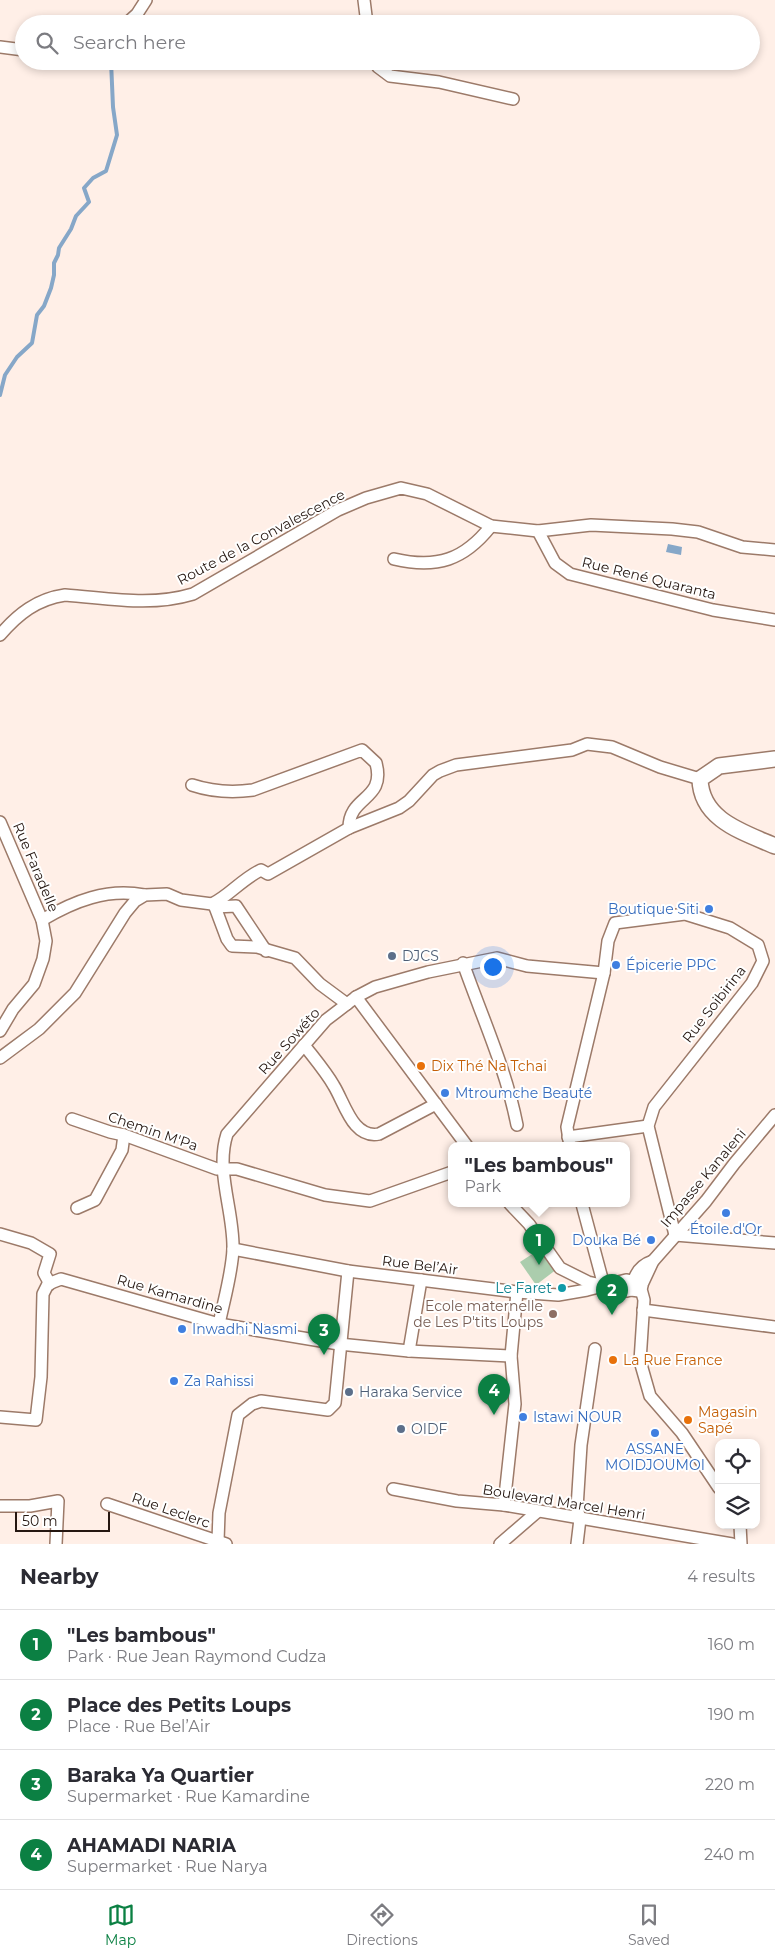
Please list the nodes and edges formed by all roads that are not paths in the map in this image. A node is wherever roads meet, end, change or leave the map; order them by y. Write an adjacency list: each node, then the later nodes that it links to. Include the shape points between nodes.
1 (146, 0): 3 (street)
2 (364, 0): 4 (street)
3 (136, 15)
4 (366, 15)
5 (0, 47): 6 (street)
6 (15, 49)
7 (381, 70): 8 (street, via 390,76 439,82)
8 (513, 98)
9 (490, 526): 10 (street, Route de la Convalescence); 12 (street, via 474,545 445,562); 14 (street, Route de la Convalescence, via 427,494 407,488 391,490 352,504 306,527 193,594 151,601 52,597 21,612)
10 (538, 532): 11 (street, Route de la Convalescence, via 591,526 672,529 722,538 742,547); 13 (street, Rue René Quaranta, via 555,563 570,574 713,610)
11 (775, 550)
12 (394, 559)
13 (775, 620)
14 (0, 635)
15 (775, 759): 16 (main road, via 719,766)
16 (700, 779): 19 (street, via 612,747 587,744 572,750 456,765 433,774 399,808); 20 (main road, via 703,800 712,811 739,830)
17 (192, 785): 19 (street, via 209,791 253,790 362,750 376,763 378,782 352,814)
18 (0, 822): 23 (street, Rue Faradelle)
19 (350, 828): 22 (street, via 268,874 261,870 249,876)
20 (775, 846)
21 (145, 895): 22 (street, via 167,894); 23 (street, via 104,894 77,902); 30 (street, via 125,913 75,993 39,1029)
22 (214, 906): 24 (street, via 236,906); 24 (street, via 232,946 257,947)
23 (42, 920): 28 (street, Rue Faradelle, via 45,951 34,984)
24 (266, 951): 27 (street, via 295,958 320,984)
25 (463, 963): 26 (street, Rue Sowéto, via 497,958 527,966); 27 (street, Rue Sowéto, via 374,988); 34 (street, via 510,1090)
26 (604, 973): 35 (street, Rue Soibirina, via 608,941 615,923 670,915 685,914 730,928 750,938 762,952 763,961 752,983 670,1084 654,1107); 38 (street, Rue Soibirina, via 567,1127)
27 (351, 1001): 29 (street, Rue Sowéto, via 326,1020); 31 (street)
28 (0, 1031)
29 (304, 1045): 31 (street, via 362,1132 371,1136 379,1134); 39 (street, Rue Sowéto, via 227,1134 223,1146)
30 (0, 1058)
31 (436, 1104): 37 (street)
32 (775, 1115): 45 (street, Impasse Kanaleni)
33 (72, 1119): 36 (street, Chemin M'Pa)
34 (517, 1125)
35 (648, 1126): 38 (street); 45 (street)
36 (124, 1134): 39 (street, Chemin M'Pa); 43 (street, via 122,1150 95,1200)
37 (464, 1142)
38 (569, 1142)
39 (224, 1169): 40 (street, Chemin M'Pa, via 237,1169 325,1195 370,1201); 47 (street, Rue Sowéto)
40 (448, 1173)
41 (513, 1207): 51 (street, via 560,1268)
42 (583, 1207): 51 (street)
43 (77, 1208)
44 (0, 1234): 50 (street, via 31,1243 50,1254 44,1273)
45 (675, 1235): 46 (street); 52 (street, Impasse Kanaleni)
46 (775, 1243)
47 (233, 1249): 48 (street, Rue Bel’Air); 55 (street, Rue Sowéto)
48 (348, 1271): 49 (street, Rue Bel’Air); 57 (street)
49 (421, 1280): 53 (street, Rue Bel’Air); 59 (street)
50 (50, 1284): 55 (street, Rue Kamardine, via 61,1279); 61 (street, via 43,1294 41,1377 36,1420)
51 (604, 1286): 52 (street, Rue Bel’Air, via 627,1291); 53 (street, Rue Bel’Air, via 558,1295)
52 (636, 1286): 54 (street, via 634,1297)
53 (517, 1292): 60 (street)
54 (643, 1310): 56 (street); 62 (street, via 640,1361 650,1396 682,1433)
55 (219, 1324): 57 (street, Rue Kamardine)
56 (775, 1327)
57 (339, 1344): 59 (street, Rue Kamardine); 70 (street, via 335,1403 328,1410 261,1401 238,1415 219,1513)
58 (595, 1349): 68 (street, via 581,1446 577,1508)
59 (409, 1351): 60 (street, Rue Kamardine)
60 (511, 1356): 66 (street, via 515,1404)
61 (0, 1417)
62 (716, 1484)
63 (393, 1490): 66 (street, Boulevard Marcel Henri)
64 (107, 1504): 70 (street, Rue Leclerc)
65 (0, 1506): 71 (street, via 30,1506 58,1501)
66 (504, 1506): 67 (street, Boulevard Marcel Henri)
67 (537, 1512): 68 (street, Boulevard Marcel Henri); 72 (street)
68 (580, 1519): 73 (street); 74 (street, Boulevard Marcel Henri)
69 (740, 1529): 75 (street)
70 (222, 1543)
71 (56, 1544)
72 (500, 1544)
73 (577, 1544)
74 (732, 1544)
75 (741, 1544)

